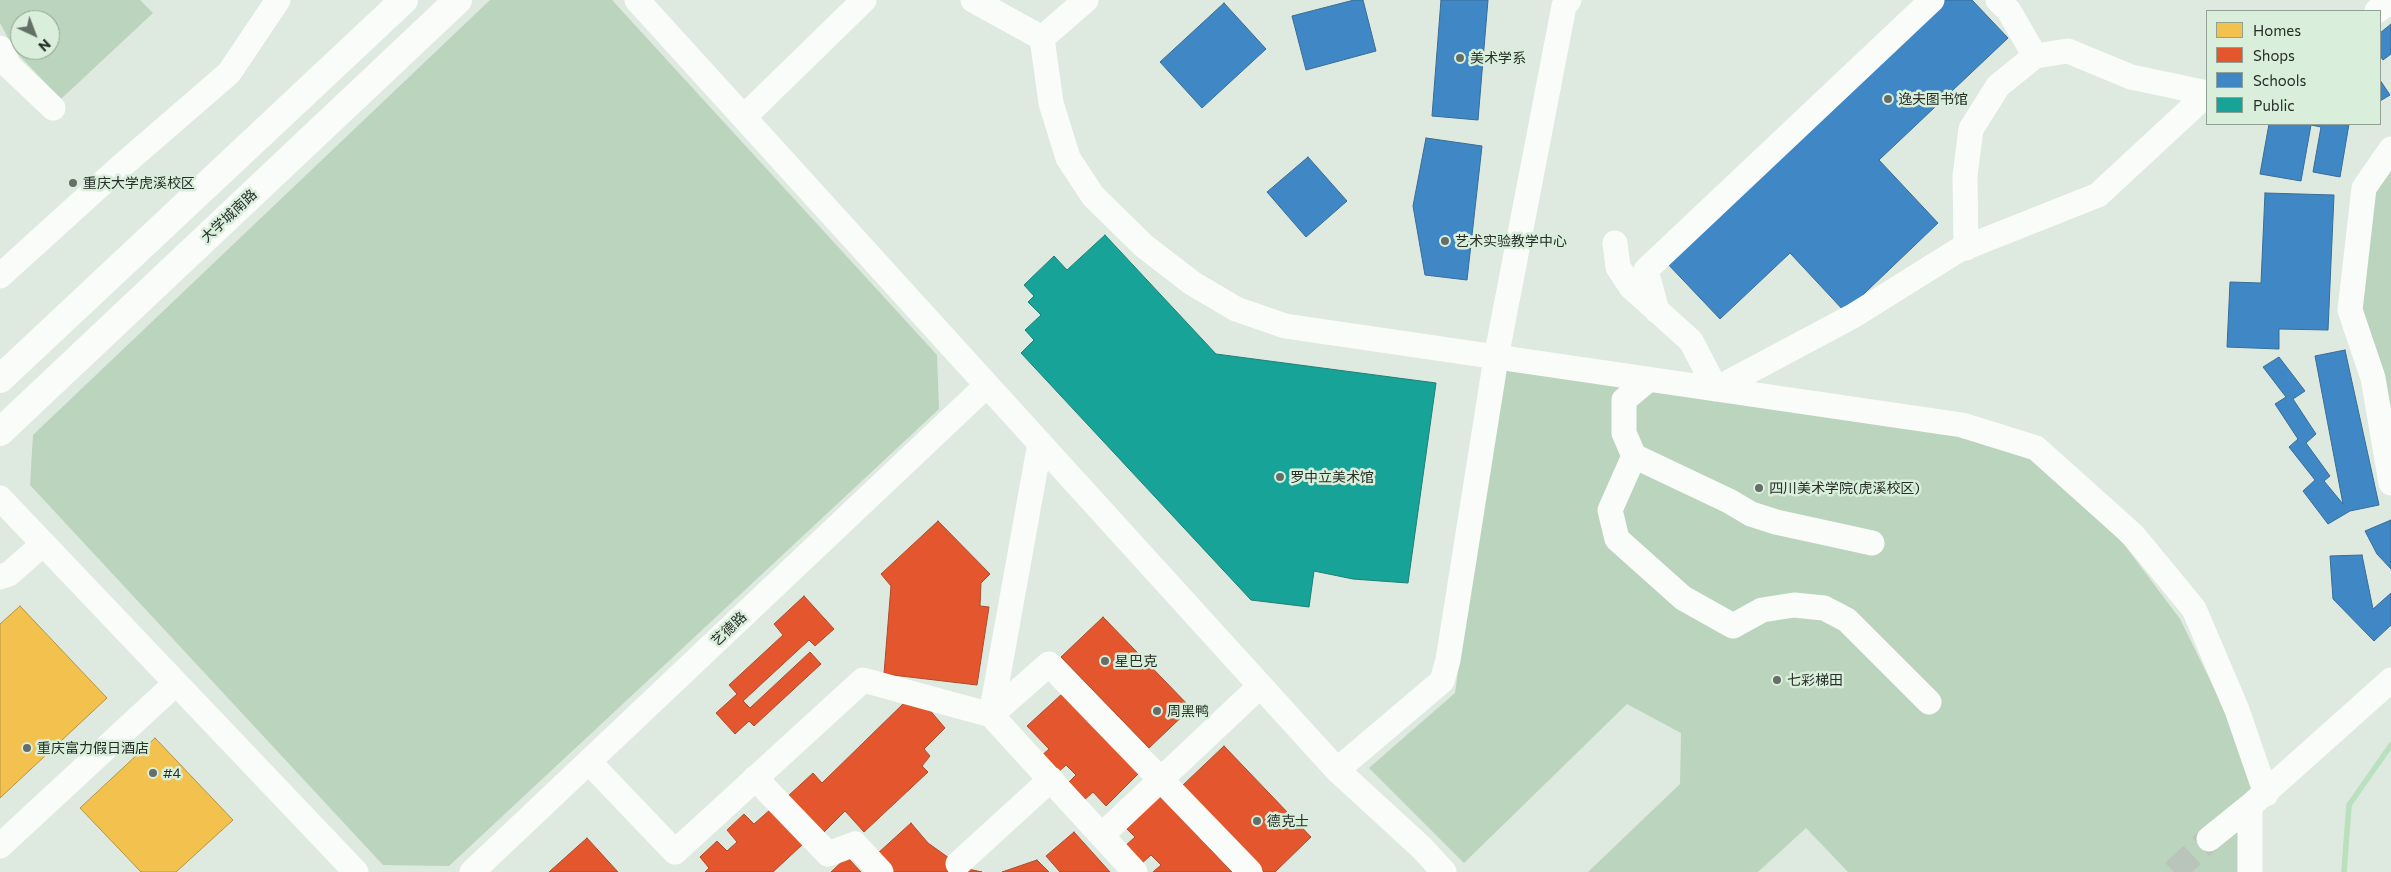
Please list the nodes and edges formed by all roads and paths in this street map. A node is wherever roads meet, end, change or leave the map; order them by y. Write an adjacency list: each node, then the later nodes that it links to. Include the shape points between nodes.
1 (278, 0): 23 (street, via 228,73)
2 (404, 0): 26 (main road)
3 (458, 0): 30 (main road, 大学城南路)
4 (637, 0): 19 (street)
5 (864, 0): 19 (street)
6 (973, 0): 13 (street)
7 (1086, 0): 13 (street)
8 (1569, 0): 25 (street, via 1564,6)
9 (1932, 0): 24 (street, via 1646,270)
10 (1998, 0): 15 (street, via 2009,11)
11 (2391, 0): 12 (street)
12 (2378, 10)
13 (1042, 38): 25 (street, via 1051,103 1068,158 1093,196 1144,246 1192,283 1236,309 1285,326)
14 (0, 48): 18 (street, via 9,66)
15 (2035, 56): 16 (street, via 2068,51 2131,77); 22 (street, via 1998,86 1971,129 1965,176)
16 (2206, 94)
17 (2206, 95): 22 (street, via 2098,195)
18 (53, 108)
19 (745, 116): 28 (street)
20 (2391, 148): 33 (street, via 2364,188 2350,310 2373,378)
21 (1616, 243): 24 (street, via 1618,267 1632,287)
22 (1966, 248): 29 (street, via 1853,316)
23 (0, 276)
24 (1657, 311): 29 (street, via 1690,341)
25 (1496, 358): 27 (street); 44 (street, via 1442,681)
26 (0, 379)
27 (1648, 380): 29 (street); 32 (street, via 1624,400 1624,433)
28 (986, 386): 31 (street); 43 (street, 艺德路)
29 (1716, 390): 48 (street, via 1962,424 2036,448 2134,535 2194,609 2237,710)
30 (0, 432)
31 (1040, 442): 40 (street); 42 (street)
32 (1634, 456): 35 (street, via 1751,514); 41 (street, via 1610,510 1617,539 1683,598 1733,626 1762,610 1794,605 1824,608 1846,620)
33 (2391, 482)
34 (0, 498): 36 (street)
35 (1872, 543)
36 (43, 544): 37 (street, via 9,574); 39 (street)
37 (0, 577)
38 (2391, 680): 48 (street)
39 (175, 684): 51 (street); 53 (street)
40 (1260, 686): 44 (street); 47 (street)
41 (1929, 702)
42 (991, 715): 45 (street, via 863,680); 46 (street); 47 (street, via 1049,664)
43 (589, 762): 45 (street, via 675,852); 54 (street, 艺德路)
44 (1337, 770): 58 (street)
45 (756, 778): 55 (street, via 828,854 855,844)
46 (1051, 779): 49 (street); 52 (street)
47 (1159, 780): 49 (street); 57 (street)
48 (2258, 800): 50 (street); 59 (street)
49 (1102, 835): 56 (street)
50 (2209, 839)
51 (0, 846)
52 (958, 864)
53 (356, 872)
54 (472, 872)
55 (881, 872)
56 (1135, 872)
57 (1250, 872)
58 (1444, 872)
59 (2250, 872)

